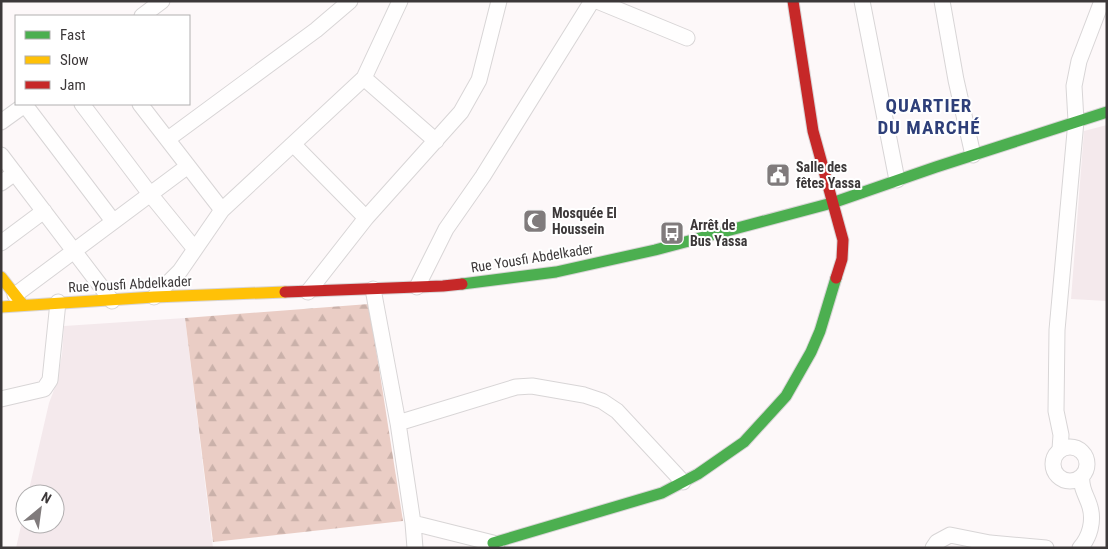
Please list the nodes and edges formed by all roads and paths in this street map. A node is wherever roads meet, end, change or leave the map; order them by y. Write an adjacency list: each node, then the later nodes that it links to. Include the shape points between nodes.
1 (162, 1): 11 (street)
2 (350, 1): 21 (street, via 316,30)
3 (400, 1): 13 (street)
4 (499, 1): 22 (street, via 479,80 461,112)
5 (592, 1): 40 (street, via 483,176 446,229)
6 (597, 1): 12 (street)
7 (793, 1): 31 (main road, via 813,130)
8 (862, 1): 28 (street)
9 (942, 1): 25 (street)
10 (1102, 1): 19 (street, via 1079,61 1074,86)
11 (143, 15)
12 (687, 38)
13 (364, 78): 22 (street); 23 (street)
14 (25, 105): 20 (street)
15 (27, 105): 35 (street)
16 (83, 105): 30 (street)
17 (141, 105): 21 (street)
18 (1107, 112): 19 (main road, Rue Yousfi Abdelkader)
19 (1076, 121): 25 (main road, Rue Yousfi Abdelkader); 50 (street, via 1057,330 1056,411)
20 (1, 122)
21 (168, 139): 26 (street)
22 (436, 141): 34 (street)
23 (293, 144): 32 (street); 34 (street)
24 (1, 155): 27 (street)
25 (973, 155): 28 (main road, Rue Yousfi Abdelkader)
26 (188, 166): 30 (street); 32 (street)
27 (15, 173): 29 (street); 33 (street)
28 (897, 180): 31 (main road, Rue Yousfi Abdelkader)
29 (1, 183)
30 (150, 194): 35 (street); 37 (street)
31 (832, 204): 40 (main road, Rue Yousfi Abdelkader, via 556,272); 51 (main road, via 843,240 842,259 811,352 786,396 767,419 744,442)
32 (222, 210): 37 (street)
33 (44, 211): 36 (street); 38 (street)
34 (366, 218): 42 (street)
35 (113, 221): 38 (street)
36 (1, 243)
37 (194, 248): 43 (street, via 180,271)
38 (74, 251): 44 (street); 45 (street)
39 (1, 277): 44 (main road)
40 (417, 287): 41 (main road, Rue Yousfi Abdelkader)
41 (373, 289): 42 (main road, Rue Yousfi Abdelkader); 49 (street)
42 (308, 292): 43 (main road, Rue Yousfi Abdelkader)
43 (154, 297): 45 (main road, Rue Yousfi Abdelkader)
44 (19, 300): 46 (main road, Rue Yousfi Abdelkader); 47 (main road, Rue Yousfi Abdelkader)
45 (112, 301): 46 (main road, Rue Yousfi Abdelkader)
46 (58, 302): 48 (street, via 50,380 44,389)
47 (1, 307)
48 (1, 399)
49 (398, 423): 51 (street, via 516,387 532,386 584,395 602,400 617,411); 53 (street)
50 (1064, 444): 52 (street, via 1085,455 1088,466); 52 (street, via 1053,460 1054,470 1060,478)
51 (683, 482): 54 (main road, via 662,492)
52 (1079, 483): 58 (street, via 1091,508 1088,540)
53 (413, 523): 54 (street); 55 (street)
54 (495, 545)
55 (415, 548)
56 (933, 548): 57 (street, via 950,535 990,543)
57 (1046, 548)
58 (1080, 548)

